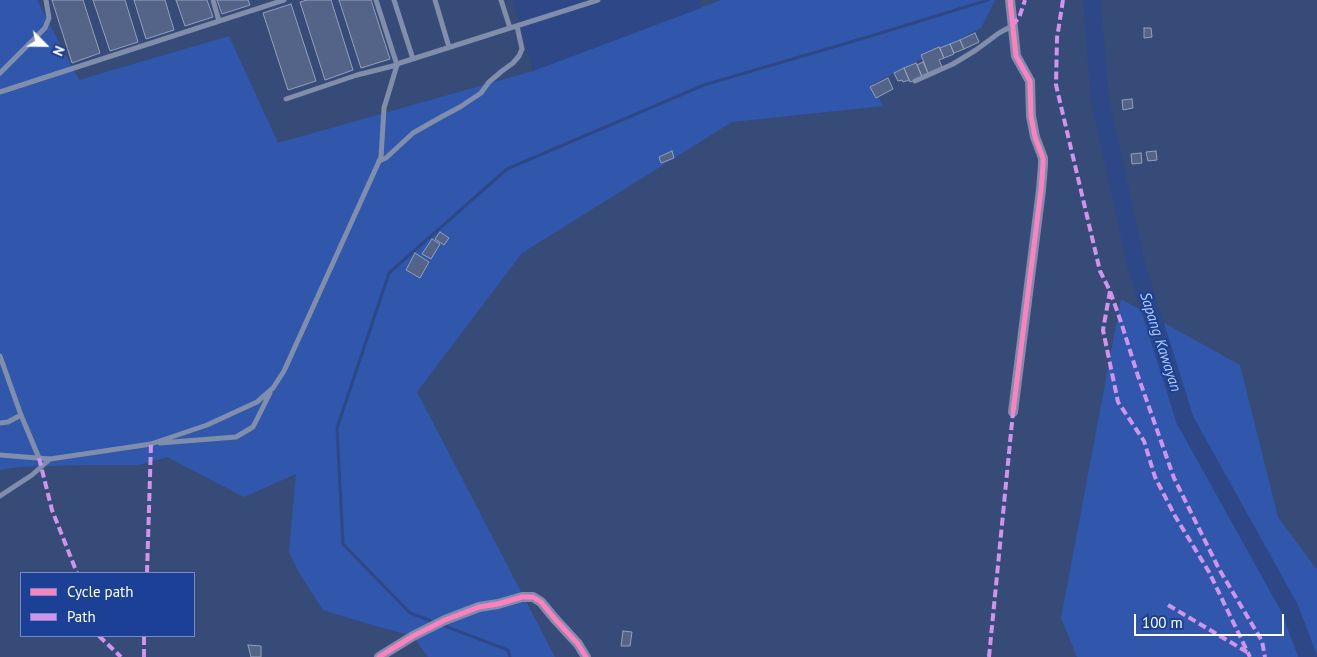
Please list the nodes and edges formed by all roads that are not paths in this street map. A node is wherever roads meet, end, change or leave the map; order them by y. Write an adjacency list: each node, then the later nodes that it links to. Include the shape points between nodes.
1 (46, 0): 17 (lane, via 49,18 45,28)
2 (213, 0): 10 (lane)
3 (284, 0): 10 (lane)
4 (376, 0): 16 (lane)
5 (394, 0): 15 (lane)
6 (435, 0): 14 (lane)
7 (501, 0): 13 (lane)
8 (598, 0): 12 (lane)
9 (1010, 0): 11 (street)
10 (219, 21): 19 (lane)
11 (1012, 25): 18 (lane, via 953,64); 24 (street, via 1016,56 1030,82 1031,116 1043,158)
12 (517, 26): 13 (lane); 21 (lane, via 522,48 513,63 489,82 481,93 414,133)
13 (510, 28): 14 (lane)
14 (449, 47): 15 (lane)
15 (412, 59): 16 (lane)
16 (396, 65): 20 (lane); 21 (lane, via 384,108)
17 (0, 73)
18 (915, 81)
19 (0, 92)
20 (286, 99)
21 (379, 161): 23 (lane, via 284,371)
22 (0, 356): 25 (lane)
23 (273, 388): 27 (lane, via 257,402 207,425); 27 (lane, via 253,427 236,437)
24 (1013, 412)
25 (21, 415): 26 (lane); 29 (lane)
26 (0, 423)
27 (151, 444): 30 (lane)
28 (0, 455): 29 (lane)
29 (39, 458): 30 (lane)
30 (50, 459): 31 (lane)
31 (0, 496)
32 (379, 657): 33 (street, via 445,620 479,607 522,597 533,597 542,602)
33 (586, 657)

